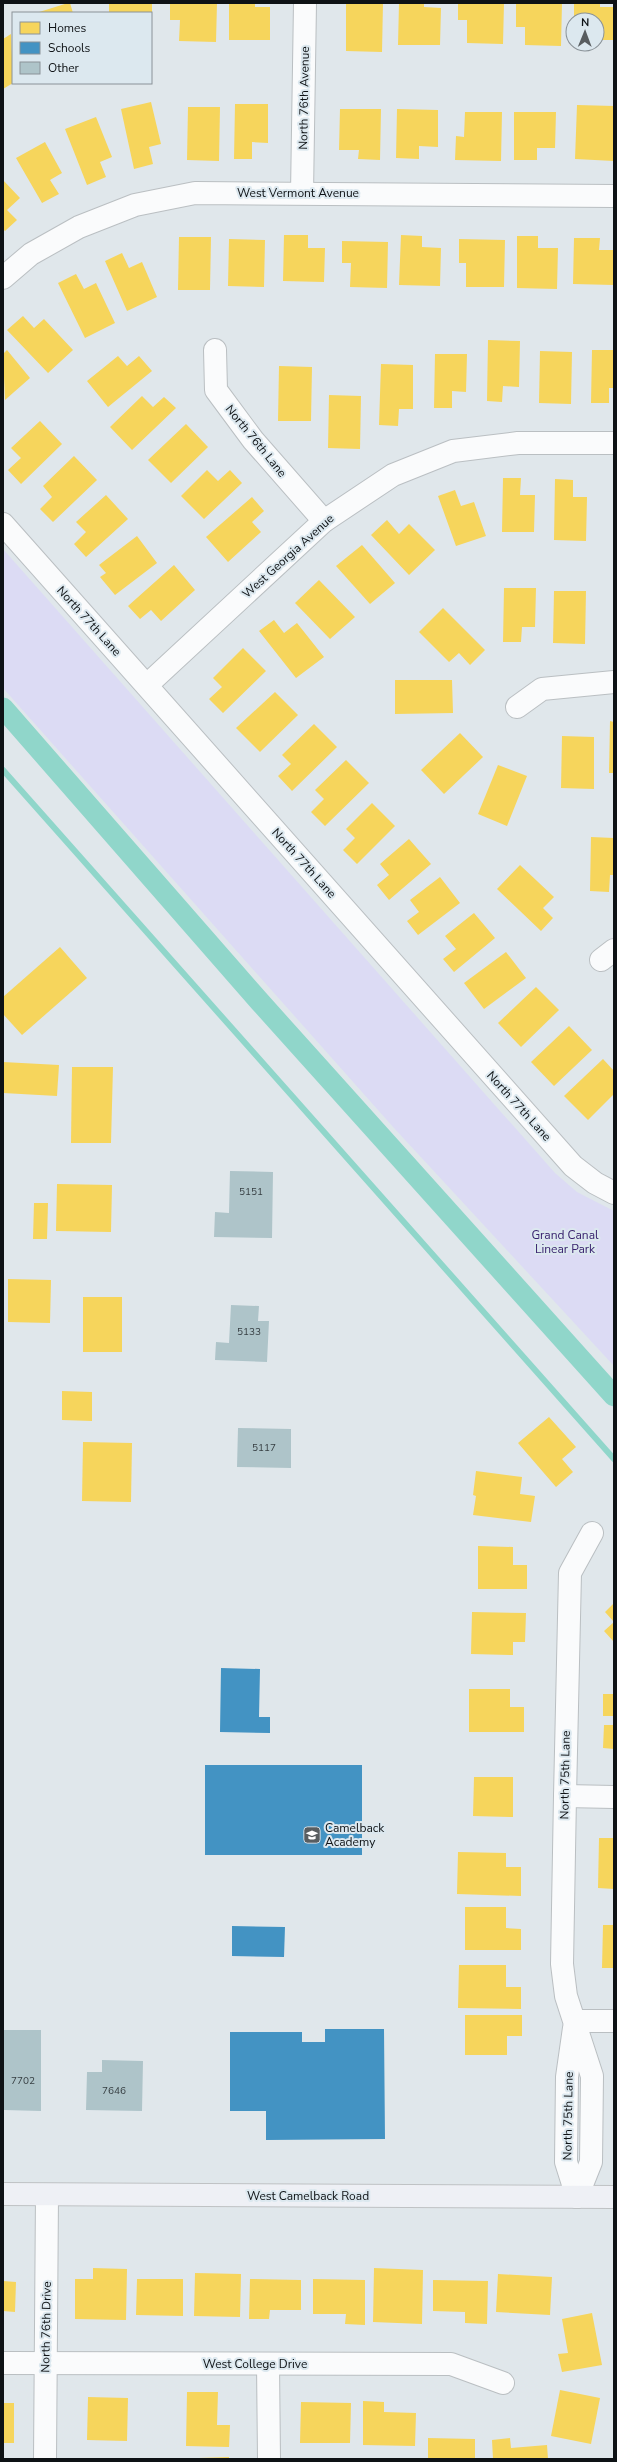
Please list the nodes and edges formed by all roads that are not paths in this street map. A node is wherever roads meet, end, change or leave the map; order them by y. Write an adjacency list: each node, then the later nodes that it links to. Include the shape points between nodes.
1 (305, 3): 2 (street, North 76th Avenue)
2 (302, 193): 3 (street, West Vermont Avenue); 4 (street, West Vermont Avenue, via 195,193 135,205 79,227 31,254)
3 (614, 196)
4 (3, 278)
5 (215, 350): 7 (street, North 76th Lane, via 216,390 253,440)
6 (614, 443): 7 (street, West Georgia Avenue, via 518,443 453,451 393,475)
7 (324, 521): 10 (street, West Georgia Avenue)
8 (3, 524): 10 (street, North 77th Lane)
9 (614, 682): 11 (street, via 542,689)
10 (147, 685): 12 (street, North 77th Lane, via 573,1166 595,1183)
11 (517, 706)
12 (614, 1193)
13 (592, 1533): 14 (street, North 75th Lane, via 570,1573)
14 (564, 1796): 15 (street); 16 (street, North 75th Lane, via 562,1964 566,1996)
15 (614, 1797)
16 (574, 2021): 17 (street); 20 (street, North 75th Lane, via 567,2077 566,2162)
17 (614, 2021)
18 (3, 2194): 19 (main road, West Camelback Road)
19 (47, 2194): 20 (main road, West Camelback Road); 23 (street, North 76th Drive)
20 (577, 2197): 21 (main road, West Camelback Road)
21 (614, 2197)
22 (3, 2363): 23 (street, West College Drive)
23 (45, 2364): 24 (street, West College Drive); 26 (street, North 76th Drive)
24 (268, 2364): 25 (street, West College Drive, via 451,2364); 27 (street)
25 (503, 2383)
26 (45, 2459)
27 (269, 2459)

